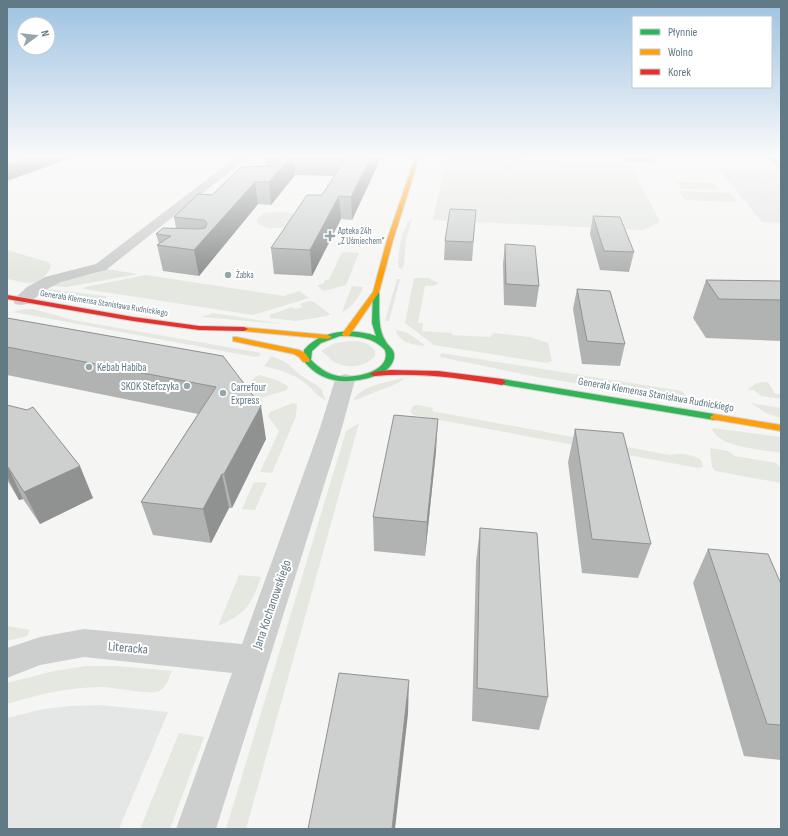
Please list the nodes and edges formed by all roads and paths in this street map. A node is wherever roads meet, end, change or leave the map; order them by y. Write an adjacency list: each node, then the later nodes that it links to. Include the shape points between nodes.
1 (190, 197): 3 (street)
2 (404, 197): 5 (street)
3 (129, 245): 4 (street); 6 (street, via 101,267 54,279)
4 (151, 246)
5 (376, 292): 8 (street); 10 (street, via 376,323)
6 (14, 298): 7 (street, Generała Klemensa Stanisława Rudnickiego)
7 (199, 328): 9 (street, Generała Klemensa Stanisława Rudnickiego, via 257,329); 12 (street, Generała Klemensa Stanisława Rudnickiego, via 244,342 296,352)
8 (346, 334): 9 (street); 10 (street, via 365,335)
9 (328, 337): 12 (street, via 313,345 307,352)
10 (385, 344): 11 (street); 14 (street, via 392,354 390,361)
11 (402, 354)
12 (306, 360): 15 (street, Generała Klemensa Stanisława Rudnickiego, via 318,374)
13 (460, 366): 16 (street, Generała Klemensa Stanisława Rudnickiego)
14 (374, 374): 15 (street, Generała Klemensa Stanisława Rudnickiego); 16 (street, Generała Klemensa Stanisława Rudnickiego, via 394,370 418,371)
15 (345, 380): 18 (street, Jana Kochanowskiego)
16 (528, 385): 17 (street, Generała Klemensa Stanisława Rudnickiego)
17 (781, 428)
18 (252, 660): 19 (street, Literacka, via 84,643 40,651); 20 (street, Jana Kochanowskiego)
19 (7, 663)
20 (196, 829)

